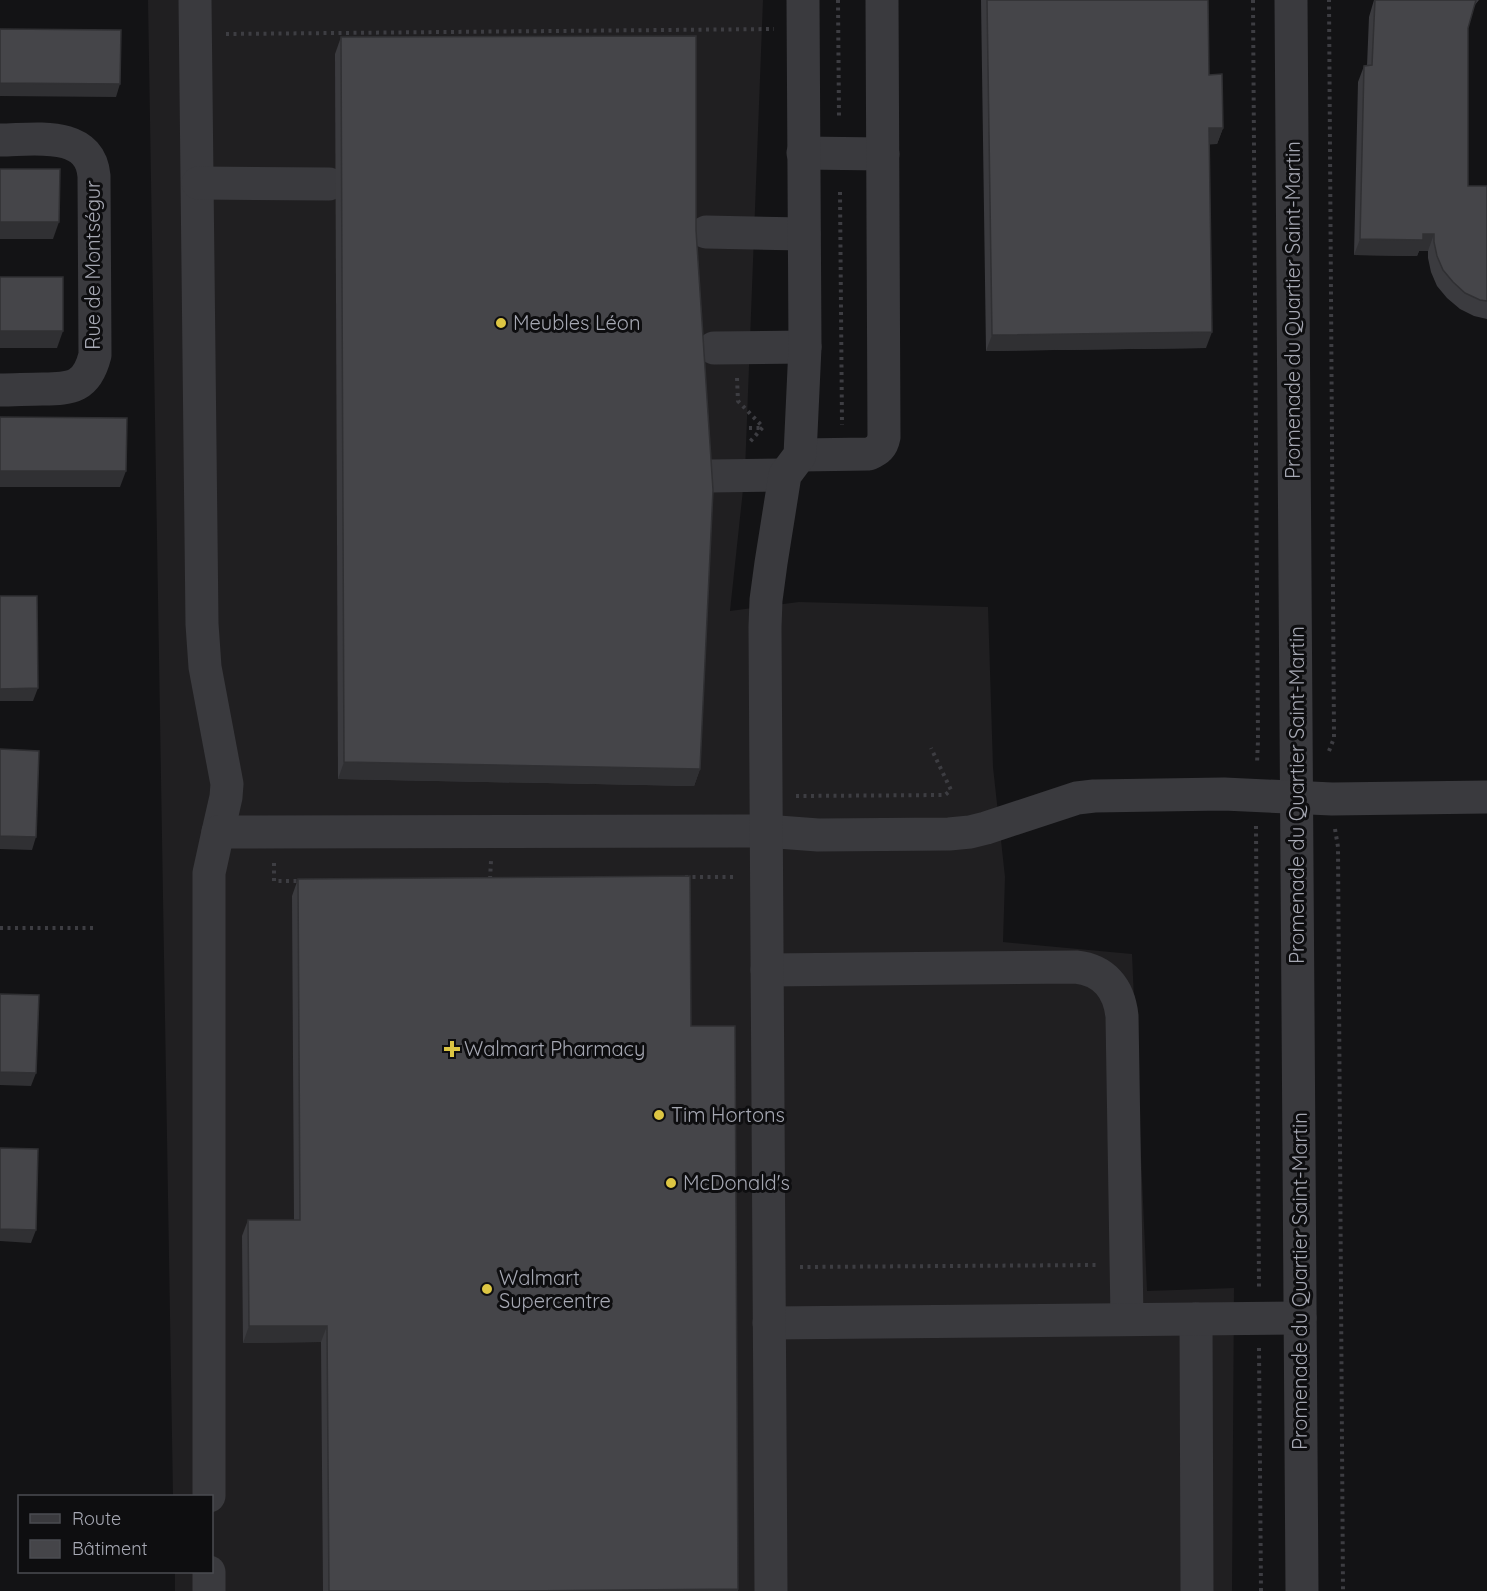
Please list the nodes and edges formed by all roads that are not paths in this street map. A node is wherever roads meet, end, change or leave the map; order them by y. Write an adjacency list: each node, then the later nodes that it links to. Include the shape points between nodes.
1 (195, 0): 8 (street)
2 (803, 0): 6 (street)
3 (882, 0): 7 (street)
4 (1291, 0): 18 (street, Promenade du Quartier Saint-Martin)
5 (0, 140): 14 (street, Rue de Montségur, via 70,142 91,162 95,355 89,373 70,388)
6 (803, 153): 7 (street); 11 (street)
7 (883, 154): 15 (street, via 882,446 868,454)
8 (198, 183): 9 (street); 20 (street, via 202,624 227,784)
9 (328, 184)
10 (706, 232): 11 (street)
11 (804, 234): 12 (street)
12 (805, 347): 13 (street); 15 (street)
13 (714, 348)
14 (0, 390)
15 (792, 465): 16 (street); 19 (street, via 771,563 766,609)
16 (710, 476)
17 (1487, 797): 18 (street)
18 (1297, 798): 19 (street, via 1224,794 1094,796 970,832 818,835); 22 (street, Promenade du Quartier Saint-Martin)
19 (765, 831): 20 (street); 21 (street)
20 (218, 832): 26 (street, via 209,873)
21 (767, 970): 23 (street, via 1076,967 1093,970 1110,983 1122,1016); 25 (street)
22 (1300, 1318): 24 (street); 31 (street, Promenade du Quartier Saint-Martin)
23 (1127, 1319): 24 (street); 25 (street)
24 (1197, 1319): 30 (street)
25 (769, 1323): 29 (street)
26 (209, 1495)
27 (209, 1573): 28 (street)
28 (209, 1591)
29 (771, 1591)
30 (1197, 1591)
31 (1302, 1591)

